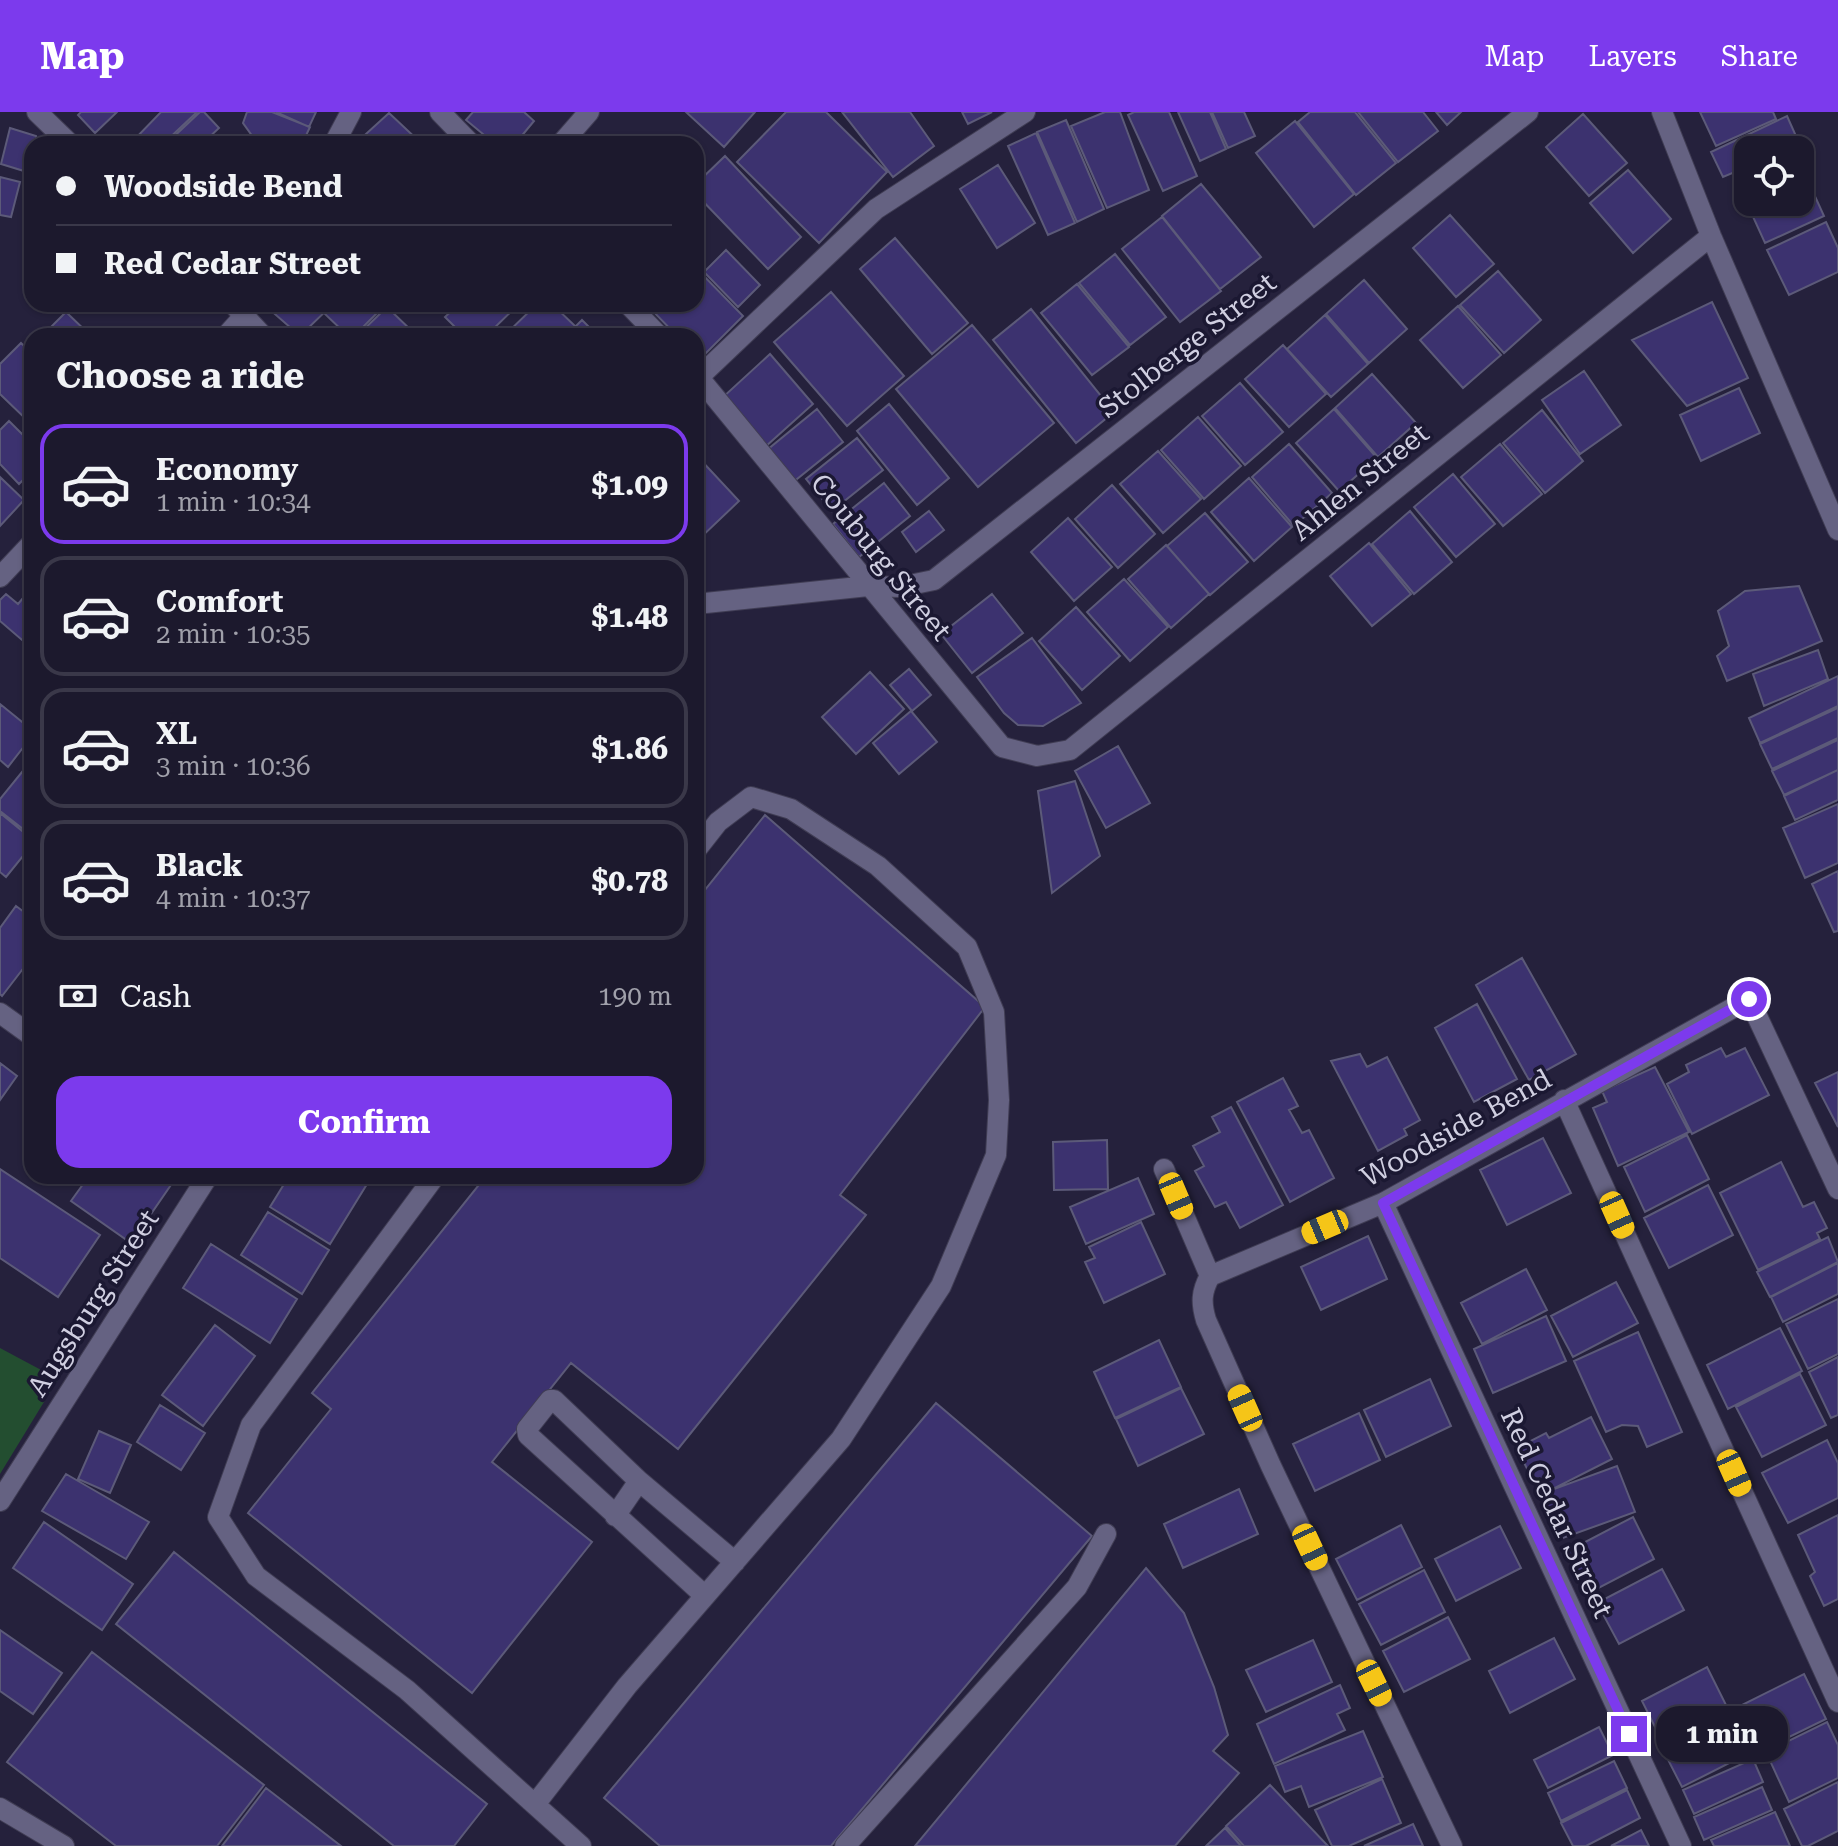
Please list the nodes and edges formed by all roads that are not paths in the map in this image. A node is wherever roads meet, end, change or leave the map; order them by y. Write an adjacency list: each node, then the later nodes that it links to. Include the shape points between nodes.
1 (37, 112): 8 (street)
2 (351, 112): 9 (street)
3 (440, 112): 10 (street)
4 (589, 112): 11 (street)
5 (1025, 112): 15 (street, via 876,209)
6 (1528, 112): 20 (street, Stolberge Street, via 934,580)
7 (1662, 112): 12 (street)
8 (62, 136)
9 (338, 136)
10 (463, 136)
11 (568, 136)
12 (1711, 236): 17 (street); 22 (street, Ahlen Street, via 1070,750)
13 (636, 312): 14 (street)
14 (651, 328)
15 (704, 370)
16 (704, 383): 20 (street, Couburg Street)
17 (1838, 530)
18 (24, 552): 19 (street)
19 (0, 577)
20 (868, 586): 21 (street); 22 (street, Couburg Street, via 1002,747)
21 (704, 603)
22 (1037, 756)
23 (704, 840): 37 (street, via 751,797 791,809 878,866 967,947 994,1012 999,1085 996,1155 941,1286 841,1439)
24 (0, 1013): 25 (street)
25 (24, 1030)
26 (1564, 1100): 30 (street, Woodside Bend, via 1749,999); 31 (street, Woodside Bend); 39 (street)
27 (1164, 1169): 32 (street)
28 (203, 1184): 34 (street, Augsburg Street)
29 (429, 1184): 40 (street, via 251,1425 218,1517 256,1576 407,1690)
30 (1838, 1189)
31 (1383, 1203): 32 (street, Woodside Bend); 46 (street, Red Cedar Street)
32 (1210, 1276): 45 (street, via 1202,1299 1206,1320)
33 (639, 1481): 35 (street); 35 (street, via 554,1400 527,1429); 37 (street)
34 (0, 1501)
35 (615, 1516): 38 (street)
36 (1106, 1534): 44 (street, via 1077,1587)
37 (735, 1562): 38 (street)
38 (704, 1595): 40 (street)
39 (1838, 1702)
40 (536, 1803): 43 (street)
41 (0, 1808): 42 (street)
42 (64, 1846)
43 (581, 1846)
44 (845, 1846)
45 (1452, 1846)
46 (1681, 1846)

